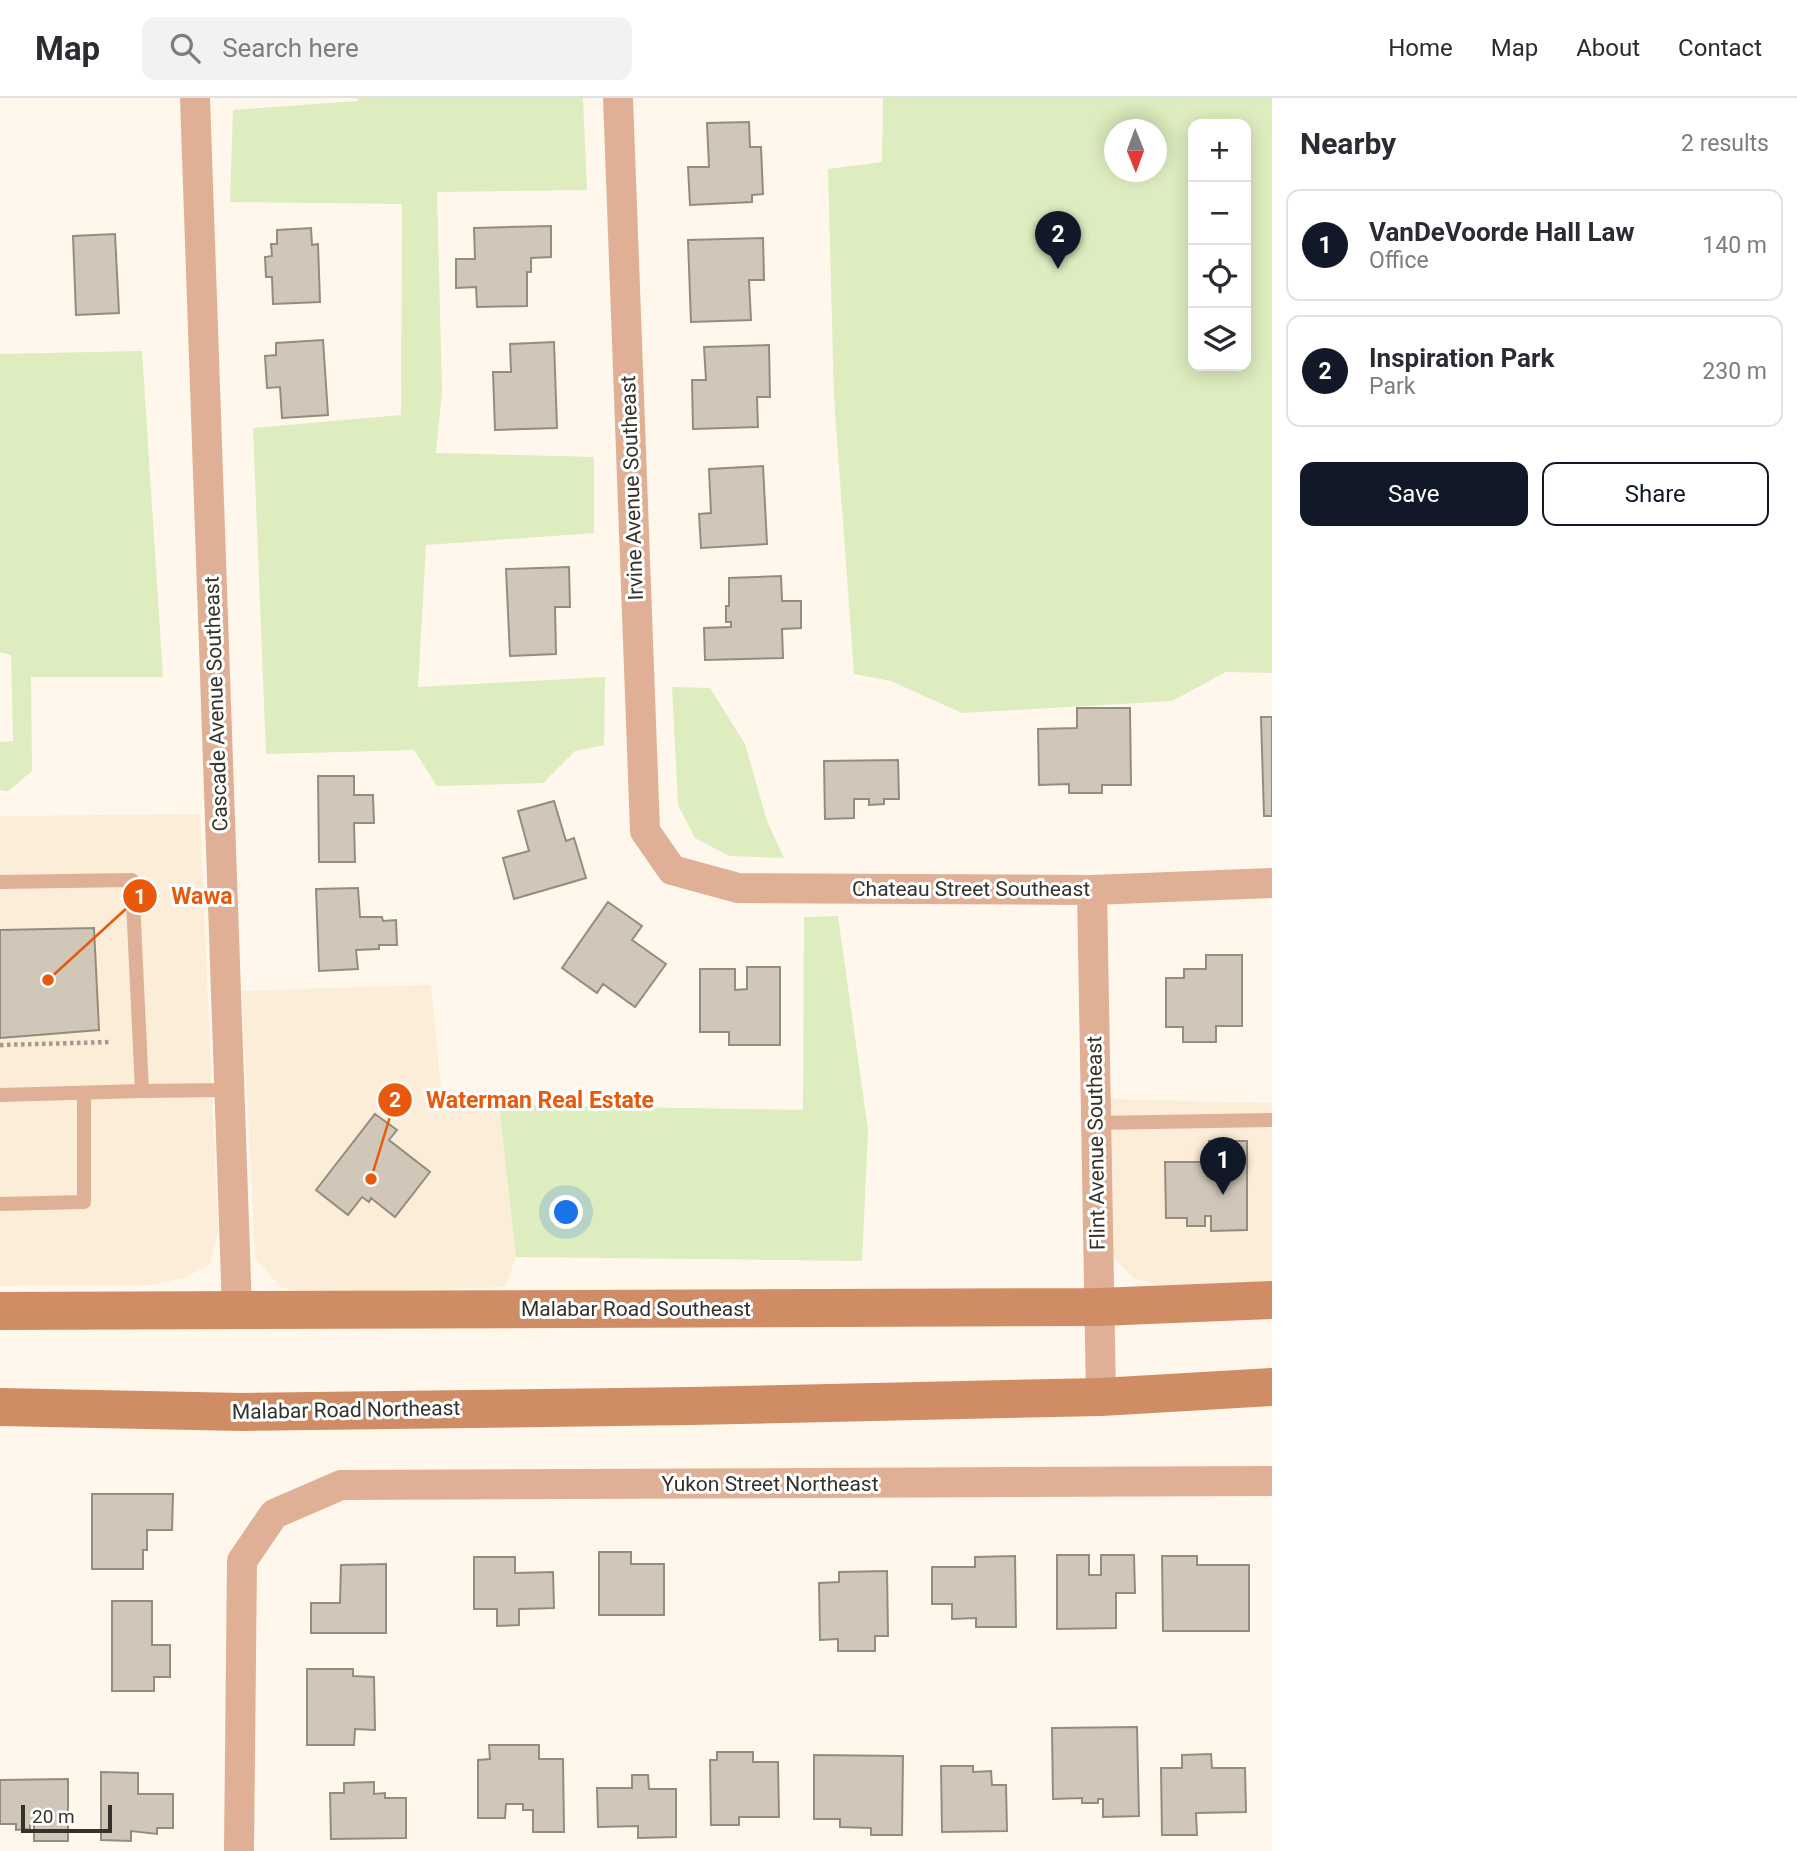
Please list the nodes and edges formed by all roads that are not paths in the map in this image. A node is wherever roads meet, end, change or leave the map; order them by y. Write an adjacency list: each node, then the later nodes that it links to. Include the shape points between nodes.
1 (195, 98): 7 (street, Cascade Avenue Southeast)
2 (618, 98): 3 (street, Irvine Avenue Southeast, via 645,831)
3 (672, 870): 6 (street, Chateau Street Southeast, via 738,888)
4 (0, 882): 8 (lane, via 132,880)
5 (1272, 883): 6 (street, Chateau Street Southeast)
6 (1092, 890): 12 (street, Flint Avenue Southeast)
7 (228, 1090): 8 (lane); 16 (street, Cascade Avenue Southeast)
8 (142, 1091): 9 (lane)
9 (84, 1093): 10 (lane); 13 (lane, via 84,1202)
10 (0, 1095)
11 (1272, 1119): 12 (lane)
12 (1096, 1123): 15 (street, Flint Avenue Southeast)
13 (0, 1204)
14 (1272, 1300): 15 (main road, Malabar Road Southeast)
15 (1099, 1307): 16 (main road, Malabar Road Southeast); 19 (street, Flint Avenue Southeast)
16 (237, 1310): 17 (main road, Malabar Road Southeast)
17 (0, 1311)
18 (1272, 1387): 19 (main road)
19 (1101, 1396): 20 (main road, Malabar Road Northeast, via 243,1412)
20 (0, 1408)
21 (1272, 1482): 22 (street, Yukon Street Northeast, via 341,1485 274,1514 242,1561)
22 (239, 1851)

